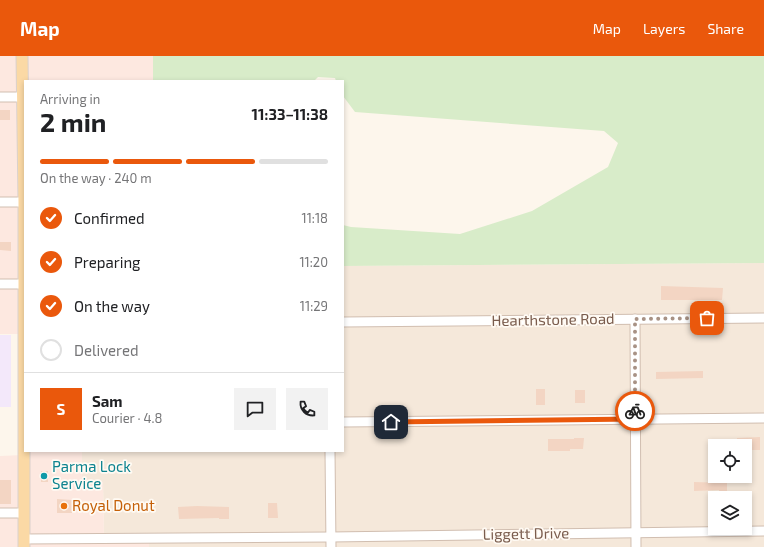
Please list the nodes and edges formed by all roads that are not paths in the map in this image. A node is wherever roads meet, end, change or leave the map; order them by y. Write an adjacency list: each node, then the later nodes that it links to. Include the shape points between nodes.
1 (22, 56): 3 (main road)
2 (0, 97): 3 (street)
3 (22, 97): 5 (main road)
4 (0, 202): 5 (street)
5 (24, 202): 7 (main road)
6 (0, 284): 7 (street)
7 (24, 284): 11 (main road)
8 (764, 318): 9 (street, Hearthstone Road)
9 (635, 319): 10 (street, Hearthstone Road); 13 (street)
10 (344, 322)
11 (24, 325): 15 (main road)
12 (764, 418): 13 (street)
13 (636, 419): 14 (street); 20 (street)
14 (344, 422)
15 (24, 428): 18 (main road)
16 (330, 452): 21 (street)
17 (0, 513): 18 (street)
18 (24, 513): 22 (main road)
19 (764, 531): 20 (street, Liggett Drive)
20 (636, 532): 21 (street, Liggett Drive); 24 (street)
21 (331, 537): 22 (street, Liggett Drive); 23 (street)
22 (24, 543)
23 (331, 547)
24 (636, 547)

